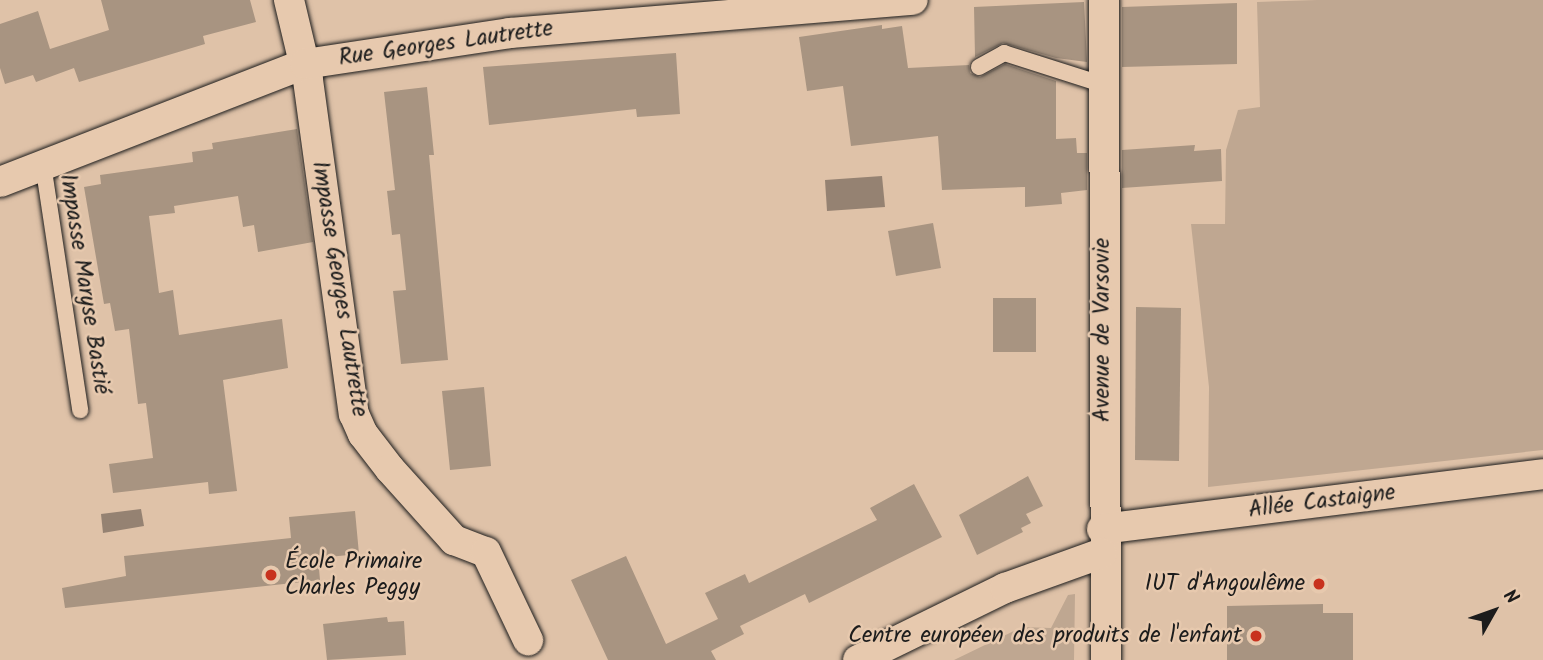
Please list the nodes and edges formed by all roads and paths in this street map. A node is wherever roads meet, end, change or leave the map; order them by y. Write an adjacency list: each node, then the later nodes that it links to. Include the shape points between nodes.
1 (289, 0): 5 (street, Impasse Georges Lautrette)
2 (914, 0): 4 (street, Rue Georges Lautrette)
3 (1104, 0): 7 (street, Avenue de Varsovie)
4 (740, 8): 5 (street, Rue Georges Lautrette, via 510,33)
5 (305, 64): 8 (street, Rue Georges Lautrette); 13 (street, Impasse Georges Lautrette, via 354,414 390,469 454,540 486,552)
6 (979, 67): 7 (lane, via 1004,53)
7 (1104, 85): 12 (street, Avenue de Varsovie)
8 (43, 164): 9 (street, Rue Georges Lautrette); 10 (lane, Impasse Maryse Bastié)
9 (0, 182)
10 (80, 410)
11 (1543, 474): 12 (street, Allée Castaigne)
12 (1102, 541): 14 (street, Allée Castaigne); 15 (street, Avenue de Varsovie)
13 (528, 640)
14 (858, 660)
15 (1106, 660)

